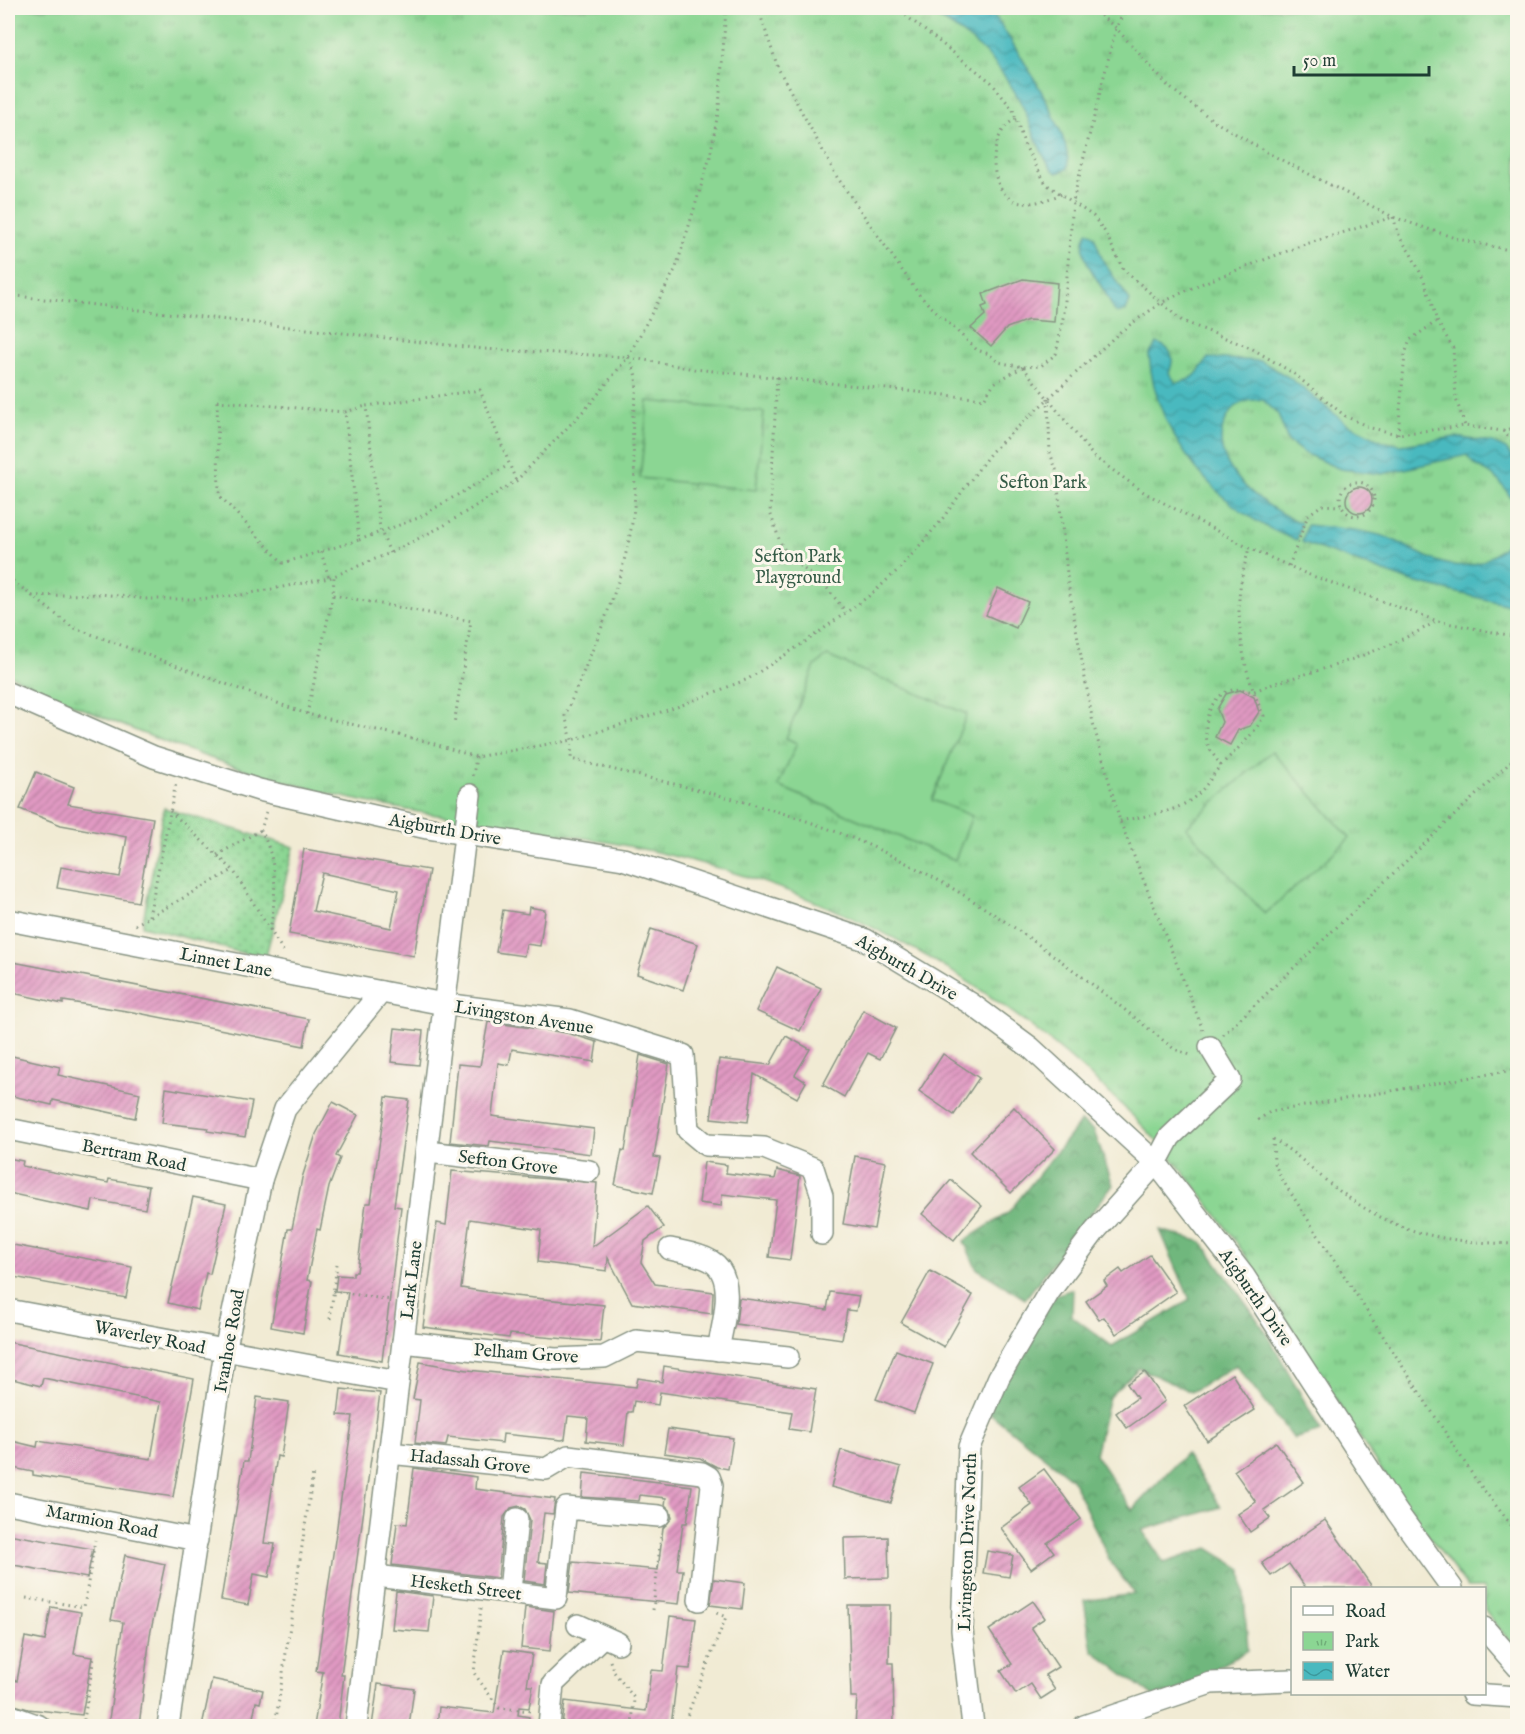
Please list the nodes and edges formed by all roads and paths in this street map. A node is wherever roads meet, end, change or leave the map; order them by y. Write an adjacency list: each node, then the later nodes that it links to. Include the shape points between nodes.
1 (726, 8): 15 (path, via 719,107 702,185 676,268)
2 (758, 8): 16 (path, via 778,68 837,177 920,296 977,350 998,362)
3 (896, 8): 7 (path, via 991,82)
4 (1091, 8): 6 (path)
5 (1126, 8): 6 (path)
6 (1116, 28): 9 (path); 10 (path, via 1169,87 1214,121)
7 (1016, 119): 8 (path, via 1025,146 1046,184); 8 (path, via 1004,126 997,142 994,163 1001,189 1012,200 1025,203)
8 (1062, 194): 9 (path)
9 (1073, 201): 13 (path, via 1093,216 1105,232 1123,269); 16 (path, via 1064,313 1056,354 1041,366)
10 (1394, 217): 11 (path, via 1458,239); 13 (path, via 1303,245 1197,285); 14 (path, via 1400,238 1424,280)
11 (1518, 252)
12 (8, 295): 15 (path, via 483,349)
13 (1161, 303): 18 (path, via 1121,331); 24 (path, via 1182,321 1251,348 1293,373 1345,416 1371,428)
14 (1437, 321): 21 (path, via 1453,348 1456,399); 24 (path, via 1410,340 1405,354)
15 (628, 357): 17 (path, via 693,369); 27 (path, via 590,404); 47 (path, via 638,394 633,415 634,508 624,560 565,716)
16 (1023, 367): 17 (path, via 994,383 984,399); 18 (path)
17 (777, 377): 40 (path, via 770,512 790,559 823,583)
18 (1048, 398): 31 (path, via 1094,457 1145,493); 40 (path, via 991,452 901,567); 53 (path, via 1050,453 1056,469 1072,603 1093,723)
19 (366, 406): 20 (path); 26 (path, via 480,390); 29 (path)
20 (345, 412): 30 (path); 32 (path, via 217,400 219,495 283,563)
21 (1465, 426): 23 (path); 24 (path)
22 (1518, 426): 23 (path)
23 (1503, 431): 25 (path)
24 (1398, 434)
25 (1518, 447)
26 (508, 466): 27 (path); 29 (path, via 418,518)
27 (516, 481): 33 (path)
28 (1341, 506): 28 (path, via 1350,515 1360,516 1373,506 1374,495 1362,482 1350,483 1342,491); 34 (path, via 1322,505 1312,510)
29 (381, 533): 30 (path); 33 (path)
30 (359, 540): 32 (path)
31 (1248, 548): 34 (path); 43 (path, via 1239,597 1244,660)
32 (321, 552): 37 (path)
33 (390, 553): 35 (path)
34 (1289, 566): 41 (path)
35 (334, 576): 37 (path); 38 (path)
36 (8, 578): 39 (path)
37 (329, 578): 39 (path, via 198,599 100,594)
38 (333, 595): 45 (path); 46 (path, via 471,621)
39 (30, 596): 45 (path, via 72,627)
40 (846, 613): 47 (path, via 748,679 677,707)
41 (1437, 621): 42 (path); 43 (path, via 1415,634 1337,665)
42 (1518, 637)
43 (1252, 692): 50 (path, via 1264,716 1255,732); 50 (path, via 1240,687 1226,689 1208,716 1206,743)
44 (8, 693): 49 (street, Aigburth Drive)
45 (308, 714): 47 (path, via 476,757)
46 (454, 724)
47 (572, 740): 64 (path, via 571,759 775,810 877,850 962,893 1061,961 1174,1049 1193,1056)
48 (1518, 755): 64 (path)
49 (179, 765): 52 (path); 54 (street, Aigburth Drive, via 259,790)
50 (1221, 765): 53 (path, via 1182,807)
51 (470, 795): 54 (street, Lark Lane)
52 (170, 812): 55 (path); 57 (path)
53 (1120, 821): 64 (path)
54 (467, 834): 63 (street, Lark Lane); 69 (street, Aigburth Drive, via 623,859 866,940 970,1004 1031,1048)
55 (217, 855): 56 (path); 59 (path, via 261,830 270,848 277,890)
56 (233, 870): 57 (path); 59 (path)
57 (149, 916): 60 (path, via 136,923)
58 (8, 920): 60 (street, Linnet Lane)
59 (270, 932): 61 (path, via 286,955)
60 (128, 943): 61 (street, Linnet Lane)
61 (281, 972): 62 (street, Linnet Lane)
62 (381, 992): 63 (street, Linnet Lane); 71 (street, Ivanhoe Road, via 285,1109)
63 (444, 1004): 68 (street, Lark Lane); 72 (street, Livingston Avenue, via 570,1020 683,1055 688,1130 706,1145 764,1148 813,1168 822,1196)
64 (1210, 1047): 69 (street, Livingston Drive North, via 1230,1080 1170,1137)
65 (1518, 1070): 66 (path, via 1270,1112)
66 (1258, 1120)
67 (8, 1130): 71 (street, Bertram Road)
68 (428, 1152): 70 (street, Sefton Grove); 77 (street, Lark Lane)
69 (1156, 1163): 94 (street, Aigburth Drive, via 1244,1276 1397,1512); 118 (street, Livingston Drive North, via 1095,1231 1049,1292 999,1377 969,1447 962,1630)
70 (589, 1171)
71 (261, 1180): 82 (street, Ivanhoe Road)
72 (822, 1234)
73 (1518, 1244): 91 (path, via 1459,1242 1394,1226 1344,1195 1299,1155 1273,1139 1274,1163 1283,1181 1440,1426)
74 (670, 1249): 81 (street, via 712,1261 721,1270 727,1292)
75 (337, 1264): 76 (path)
76 (333, 1291): 77 (path); 79 (path)
77 (408, 1302): 80 (street, Lark Lane)
78 (8, 1310): 82 (street, Waverley Road)
79 (330, 1319)
80 (403, 1342): 81 (street, Pelham Grove, via 555,1359 604,1358 636,1341); 84 (street, Lark Lane)
81 (718, 1350): 83 (street, Pelham Grove)
82 (225, 1351): 84 (street, Waverley Road); 92 (street, Ivanhoe Road)
83 (788, 1357)
84 (398, 1382): 85 (street, Lark Lane)
85 (389, 1453): 93 (street, Lark Lane); 98 (street, Hadassah Grove, via 546,1469 568,1456 702,1473 712,1485)
86 (314, 1473): 114 (path)
87 (8, 1503): 90 (street, Marmion Road)
88 (653, 1515): 96 (street, Hesketh Street, via 566,1508 556,1598); 99 (path, via 646,1534 661,1536)
89 (517, 1519): 96 (street)
90 (98, 1520): 92 (street, Marmion Road); 97 (path, via 84,1607)
91 (1518, 1534)
92 (197, 1540): 113 (street, Ivanhoe Road)
93 (376, 1576): 95 (street, Hesketh Street); 115 (street, Lark Lane, via 370,1661)
94 (1451, 1587)
95 (484, 1588): 96 (street, Hesketh Street); 110 (path, via 474,1673 499,1708)
96 (510, 1592)
97 (26, 1598)
98 (703, 1604): 117 (path, via 726,1617)
99 (653, 1610)
100 (578, 1625): 102 (street)
101 (1486, 1629): 104 (street)
102 (610, 1640): 110 (street, via 553,1684); 116 (path, via 614,1672 634,1698)
103 (94, 1656): 112 (path)
104 (1518, 1667)
105 (1291, 1680): 109 (street, via 1211,1683)
106 (1484, 1695): 107 (street)
107 (1518, 1698)
108 (8, 1715): 111 (street)
109 (1132, 1718): 119 (street)
110 (550, 1720)
111 (39, 1726)
112 (83, 1726)
113 (168, 1726)
114 (275, 1726)
115 (356, 1726)
116 (632, 1726)
117 (683, 1726)
118 (973, 1726)
119 (1084, 1726)

